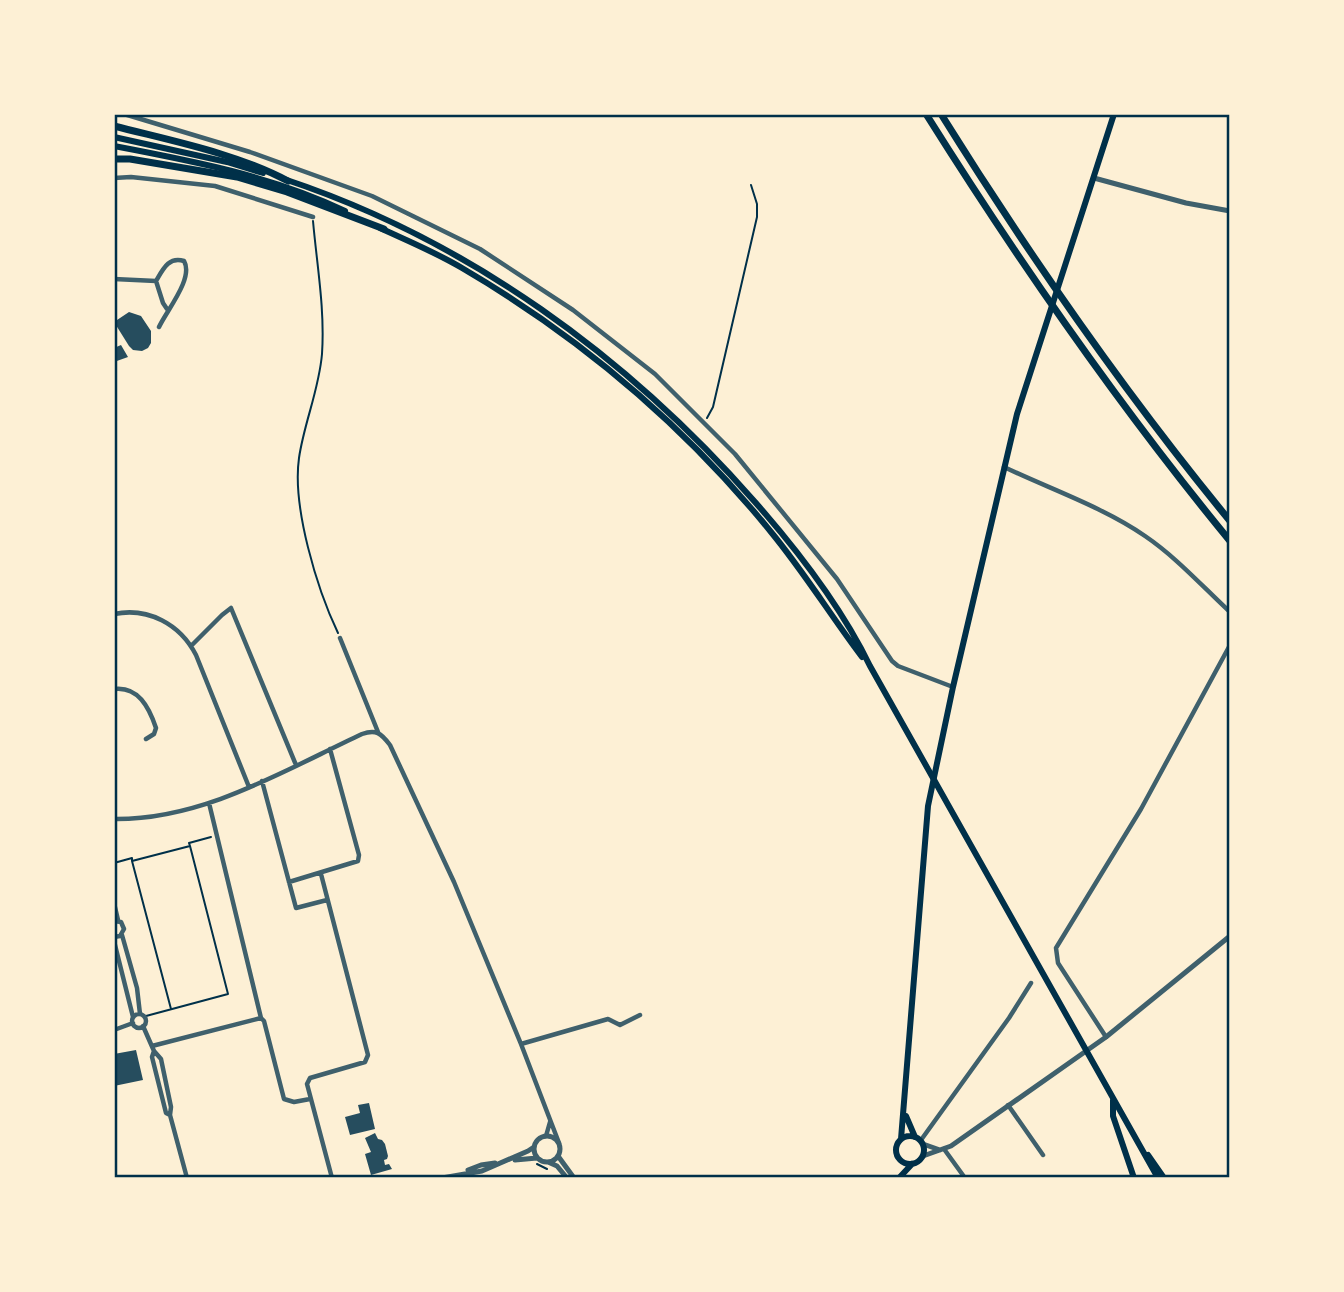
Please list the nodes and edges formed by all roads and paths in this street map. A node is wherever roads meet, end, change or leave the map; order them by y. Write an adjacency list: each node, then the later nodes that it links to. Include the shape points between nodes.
1 (124, 114): 20 (street, via 333,181 447,232 573,310 640,361)
2 (926, 114): 23 (highway, via 1066,327)
3 (940, 114): 22 (highway, via 1077,321)
4 (1114, 114): 10 (main road)
5 (114, 126): 11 (highway, via 235,159)
6 (114, 137): 11 (main road)
7 (114, 146): 15 (main road, via 276,184)
8 (114, 159): 15 (highway, via 237,177)
9 (114, 178): 14 (street, via 215,186)
10 (1094, 178): 13 (street); 21 (main road, via 1041,333)
11 (288, 181): 29 (main road, via 406,230 482,271 556,319 634,380 779,528 832,600)
12 (751, 185): 20 (path, via 757,217 713,407)
13 (1230, 211)
14 (313, 217): 26 (path, via 322,354 299,458 297,490 318,581)
15 (384, 229): 29 (main road, via 460,267 550,323 660,414 772,533)
16 (114, 279): 17 (street)
17 (156, 281): 18 (street); 18 (street, via 170,261 187,263 186,279)
18 (168, 309): 19 (street)
19 (159, 327)
20 (704, 421): 30 (street, via 823,561 892,661)
21 (1004, 467): 24 (street, via 1145,536); 30 (main road)
22 (1230, 521)
23 (1230, 541)
24 (1230, 612)
25 (114, 614): 28 (street, via 153,616 173,627)
26 (340, 638): 32 (street)
27 (1230, 645): 60 (street, via 1141,810 1056,948 1058,963)
28 (191, 646): 35 (street, via 231,608); 37 (street)
29 (870, 666): 63 (main road)
30 (953, 687): 66 (main road, via 928,806)
31 (114, 689): 33 (street, via 127,689 140,697 156,728)
32 (378, 732): 34 (street, via 370,731); 61 (street, via 390,745 454,882)
33 (146, 739)
34 (330, 749): 35 (street); 44 (street, via 359,858)
35 (296, 765): 36 (street)
36 (262, 781): 37 (street); 45 (street)
37 (249, 787): 38 (street)
38 (209, 803): 39 (street, via 159,816); 40 (street)
39 (114, 820)
40 (216, 835): 41 (path); 56 (street)
41 (190, 846): 42 (path); 53 (path, via 228,994)
42 (132, 861): 43 (path); 53 (path)
43 (114, 863)
44 (321, 874): 45 (street); 46 (street)
45 (289, 882): 46 (street, via 296,908)
46 (327, 900): 64 (street, via 368,1055 365,1062 310,1078)
47 (114, 903): 48 (street)
48 (116, 921): 49 (street, via 124,926)
49 (122, 934): 51 (street); 54 (street)
50 (1230, 936): 60 (street)
51 (114, 939): 57 (street)
52 (1031, 984): 71 (street)
53 (171, 1010): 54 (path)
54 (143, 1015): 57 (street); 58 (street)
55 (640, 1015): 61 (street, via 620,1025 608,1019)
56 (261, 1018): 62 (street); 64 (street, via 284,1099)
57 (133, 1020): 58 (street, via 137,1028); 59 (street)
58 (143, 1027): 62 (street)
59 (114, 1030)
60 (1106, 1037): 65 (street)
61 (521, 1044): 67 (street)
62 (153, 1049): 84 (street, via 161,1059)
63 (1113, 1098): 69 (main road); 91 (main road, via 1113,1116)
64 (310, 1099): 85 (street)
65 (1008, 1105): 74 (street); 75 (street)
66 (905, 1114): 70 (main road); 71 (main road)
67 (550, 1118): 68 (street); 72 (street)
68 (546, 1136): 72 (street); 73 (street)
69 (1134, 1136): 92 (main road); 93 (main road)
70 (901, 1139): 71 (main road); 78 (main road, via 896,1150)
71 (920, 1140): 74 (street); 77 (main road)
72 (559, 1143): 76 (street)
73 (534, 1147): 79 (street); 80 (street)
74 (942, 1150): 77 (street); 90 (street)
75 (1043, 1155)
76 (558, 1156): 81 (street); 88 (street)
77 (923, 1156): 82 (main road)
78 (900, 1159): 82 (main road); 89 (main road)
79 (535, 1160): 80 (street); 81 (street); 83 (path)
80 (505, 1162): 86 (street)
81 (548, 1163): 87 (street)
82 (913, 1164): 89 (main road)
83 (555, 1171)
84 (187, 1178)
85 (332, 1178)
86 (442, 1178)
87 (568, 1178)
88 (573, 1178)
89 (898, 1178)
90 (965, 1178)
91 (1134, 1178)
92 (1157, 1178)
93 (1164, 1178)

